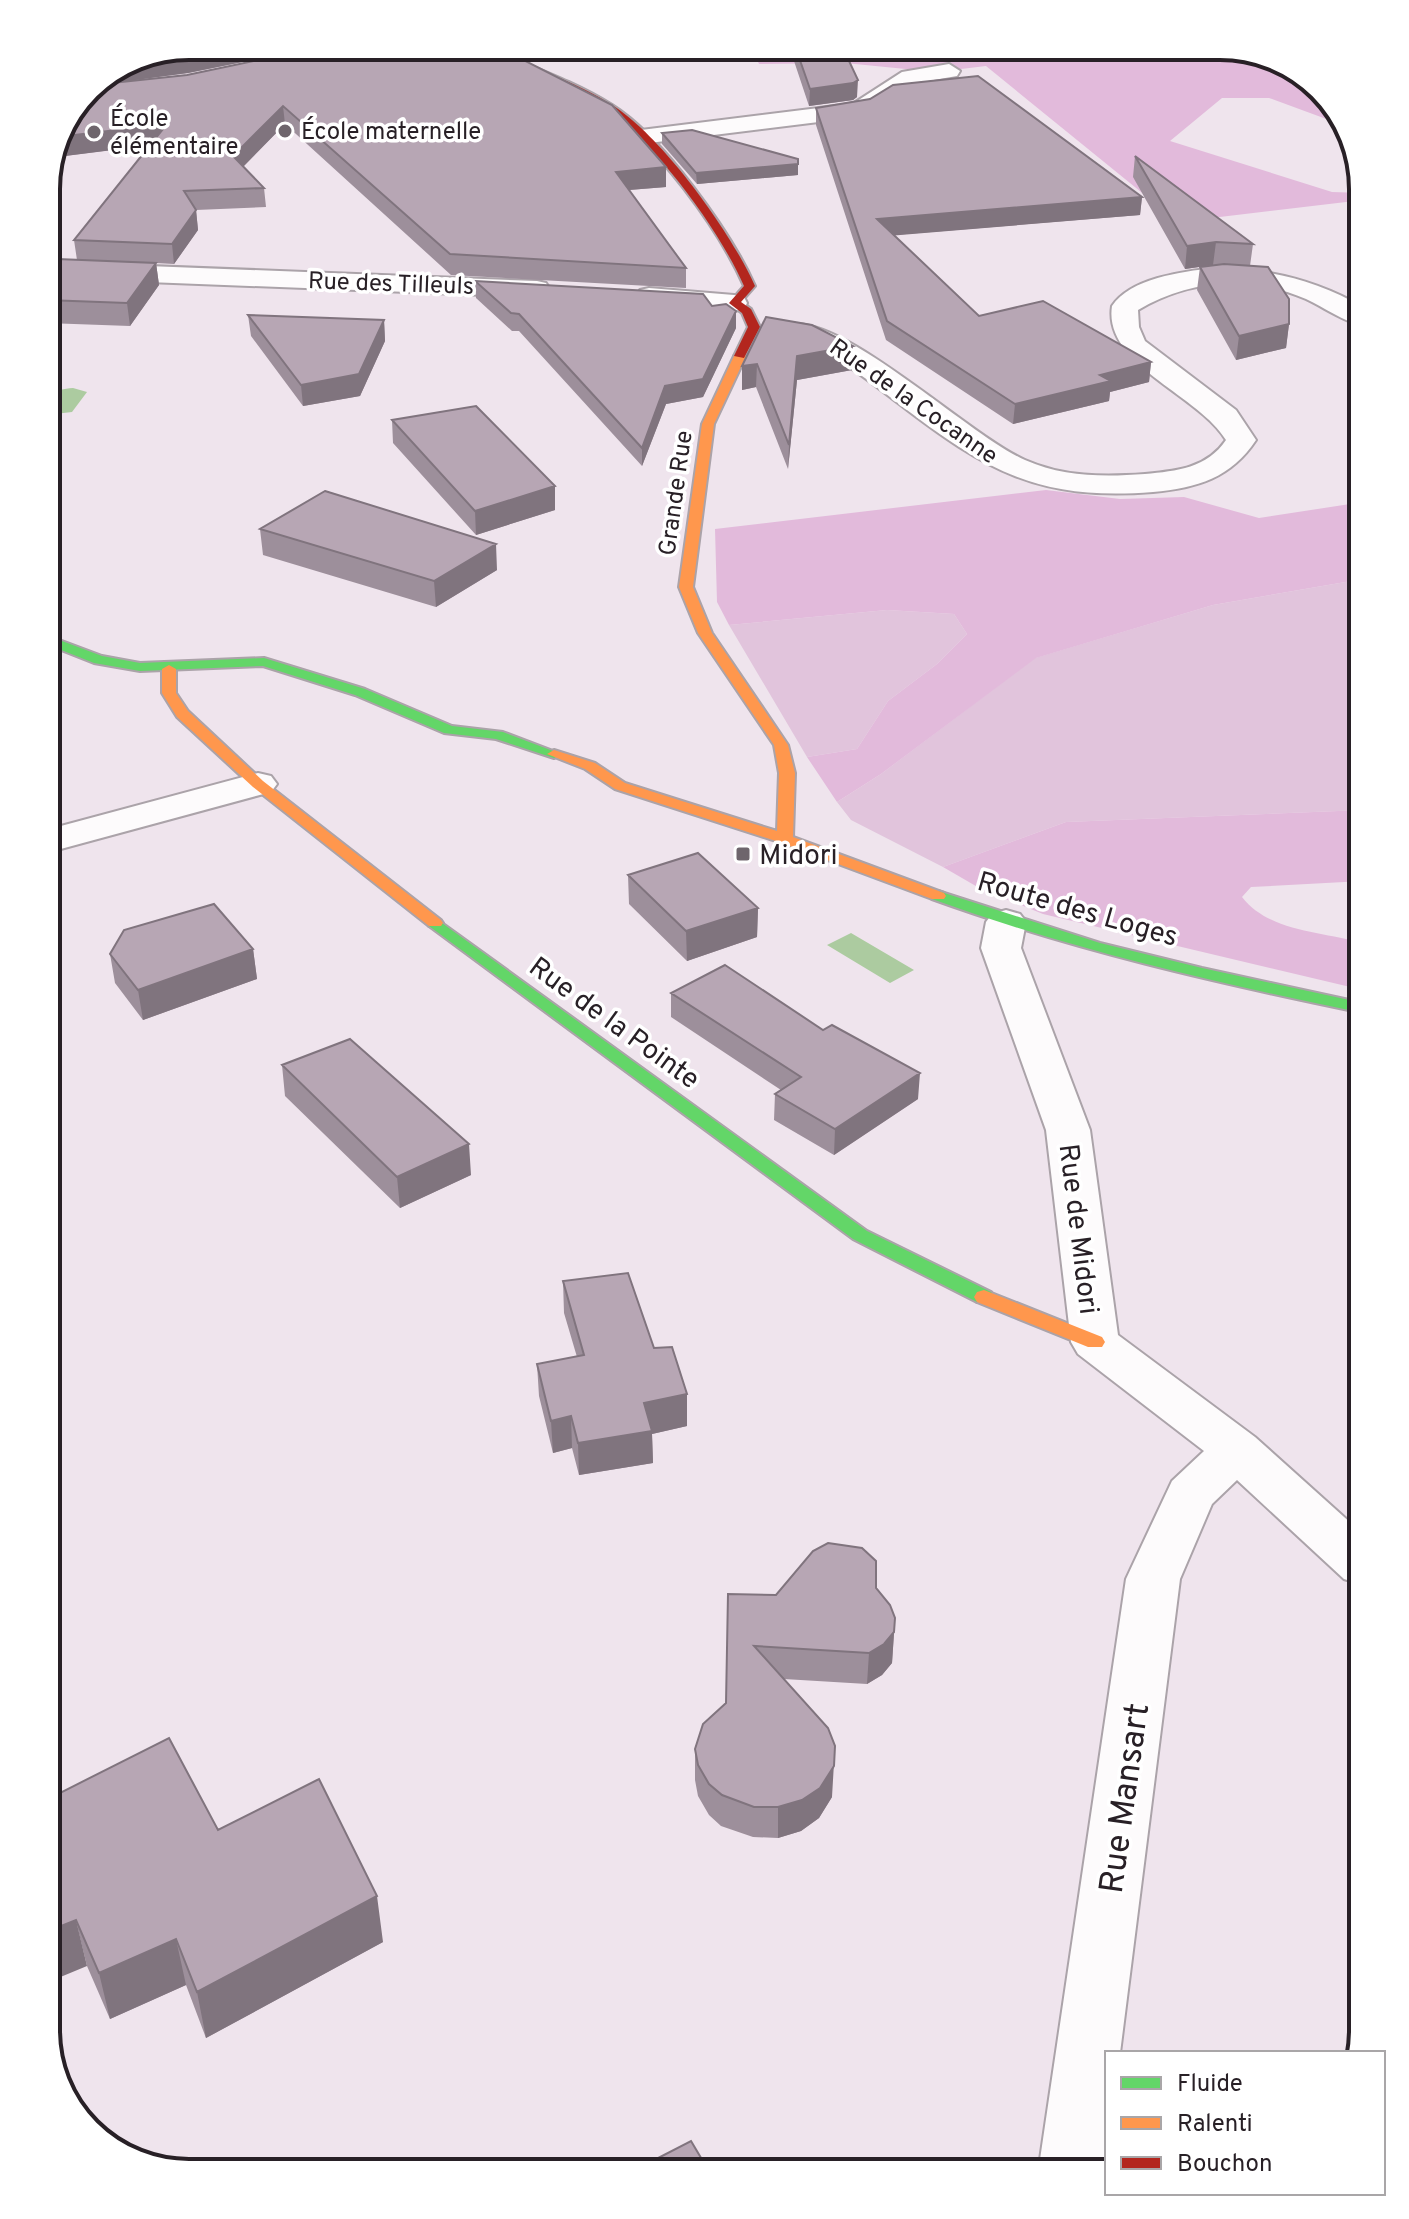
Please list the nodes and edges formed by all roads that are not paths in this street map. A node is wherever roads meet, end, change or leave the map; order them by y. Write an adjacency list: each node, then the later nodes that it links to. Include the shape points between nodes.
1 (507, 60): 3 (street, via 605,105)
2 (949, 71): 3 (street, via 910,77 851,110)
3 (641, 137): 7 (street, via 735,250 750,286)
4 (60, 271): 5 (street, Rue des Tilleuls)
5 (563, 290)
6 (625, 294): 7 (street)
7 (734, 303): 9 (street, via 747,311)
8 (1349, 310): 9 (street, Rue de la Cocanne, via 1319,293 1258,277 1195,278 1140,294 1125,306 1123,316 1134,346 1226,416 1241,440 1230,459 1203,474 1122,487 1034,477 972,446 845,348 795,330)
9 (754, 327): 14 (street, Grande Rue, via 708,424 686,587 705,633 781,745 787,773)
10 (60, 645): 11 (street, Route des Loges, via 99,660)
11 (169, 669): 12 (street, Rue de la Pointe, via 169,693 182,714); 14 (street, Route des Loges, via 264,662 360,692 449,730 498,735 590,766 620,786)
12 (258, 784): 13 (street); 17 (street, Rue de la Pointe, via 469,950 860,1235 967,1290)
13 (60, 838)
14 (785, 839): 15 (street, Route des Loges)
15 (1006, 922): 16 (street, Route des Loges); 17 (street, Rue de Midori, via 1001,948 1068,1130)
16 (1349, 1005)
17 (1095, 1342): 18 (street, Rue de Midori)
18 (1237, 1450): 19 (street, Rue de Midori); 20 (street, Rue Mansart, via 1190,1494 1153,1579)
19 (1349, 1552)
20 (1073, 2159)

